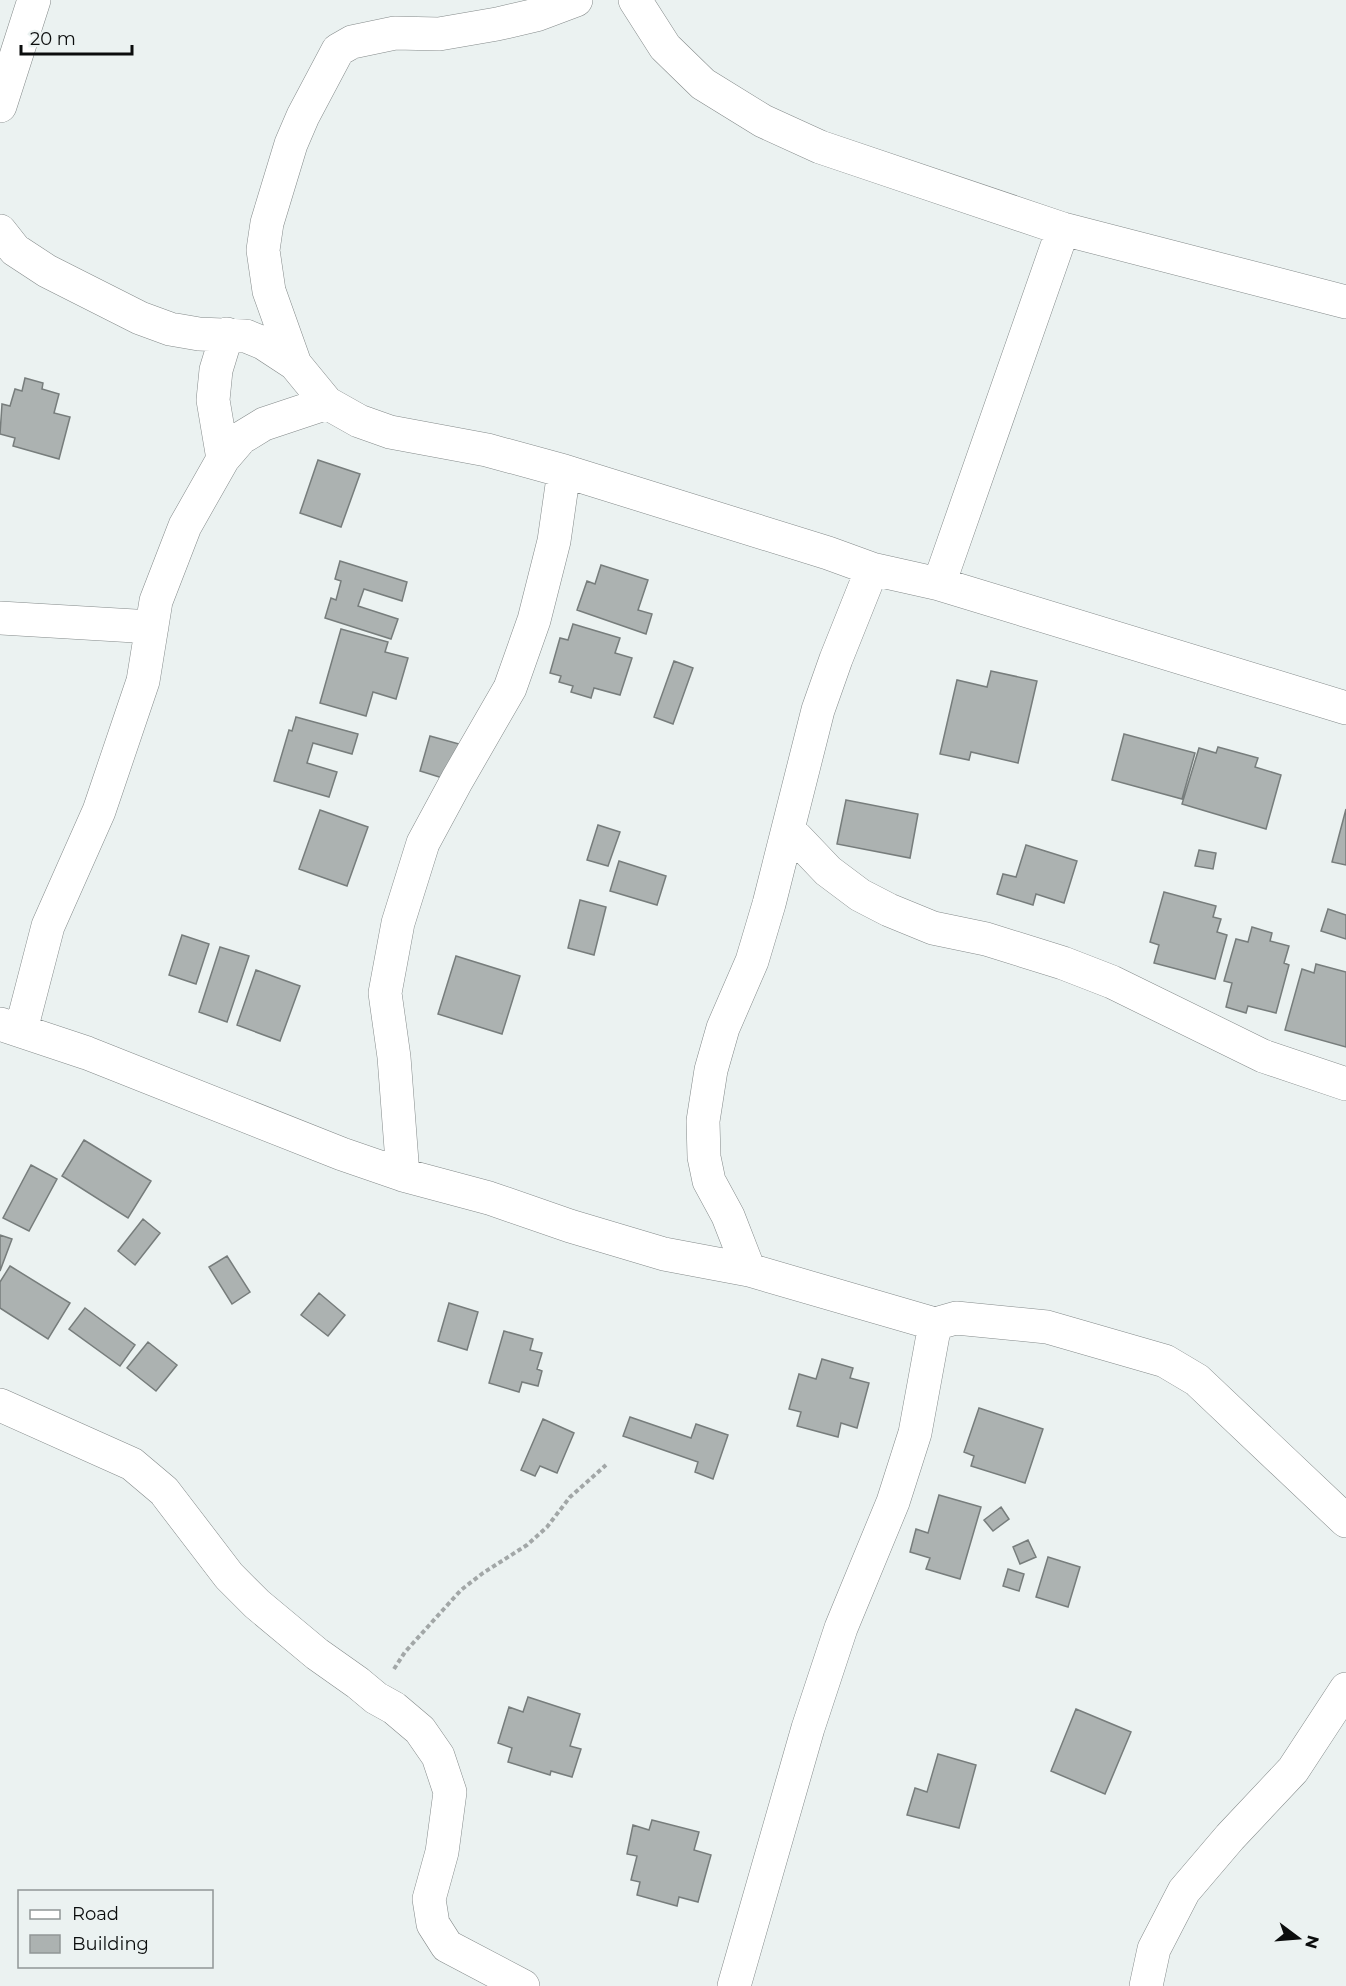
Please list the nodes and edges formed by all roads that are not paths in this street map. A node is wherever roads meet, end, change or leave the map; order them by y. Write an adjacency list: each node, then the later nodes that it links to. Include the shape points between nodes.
1 (34, 0): 4 (street)
2 (576, 0): 9 (street, via 497,24 439,34 396,33 352,42 338,50 291,144 274,196 263,250 269,291)
3 (635, 0): 5 (street, via 665,47 703,84 763,121 820,147)
4 (0, 106)
5 (1063, 229): 7 (street); 14 (street)
6 (0, 231): 8 (street, via 15,250 47,271 140,318 170,329)
7 (1346, 302)
8 (227, 334): 9 (street, via 263,343); 11 (street, via 216,370 213,400)
9 (295, 364): 10 (street)
10 (327, 403): 11 (street, via 264,424 241,438); 12 (street, via 390,432 488,450)
11 (223, 459): 16 (street, via 185,526 156,601)
12 (564, 471): 13 (street); 21 (street, via 554,541 510,688 423,843 398,923 385,993)
13 (872, 569): 14 (street); 18 (street, via 818,710)
14 (939, 584): 17 (street)
15 (0, 618): 16 (street)
16 (152, 627): 19 (street, via 143,681 99,811 48,926)
17 (1346, 708)
18 (788, 829): 20 (street, via 828,871 889,910 933,928 986,939 1063,963 1112,982 1263,1056); 22 (street, via 752,960 723,1028 703,1121 709,1181)
19 (10, 1027): 21 (street)
20 (1346, 1084)
21 (403, 1175): 22 (street, via 664,1254)
22 (749, 1270): 23 (street)
23 (935, 1324): 25 (street, via 956,1318 1047,1327 1165,1361 1197,1380); 28 (street, via 912,1443 893,1502 833,1650)
24 (0, 1405): 27 (street, via 132,1464 164,1491 229,1576 257,1604 420,1730 438,1756 450,1792 442,1852 429,1899 433,1924 447,1946)
25 (1346, 1521)
26 (1346, 1689): 29 (street, via 1293,1770 1184,1891 1154,1948)
27 (524, 1986)
28 (734, 1986)
29 (1146, 1986)

